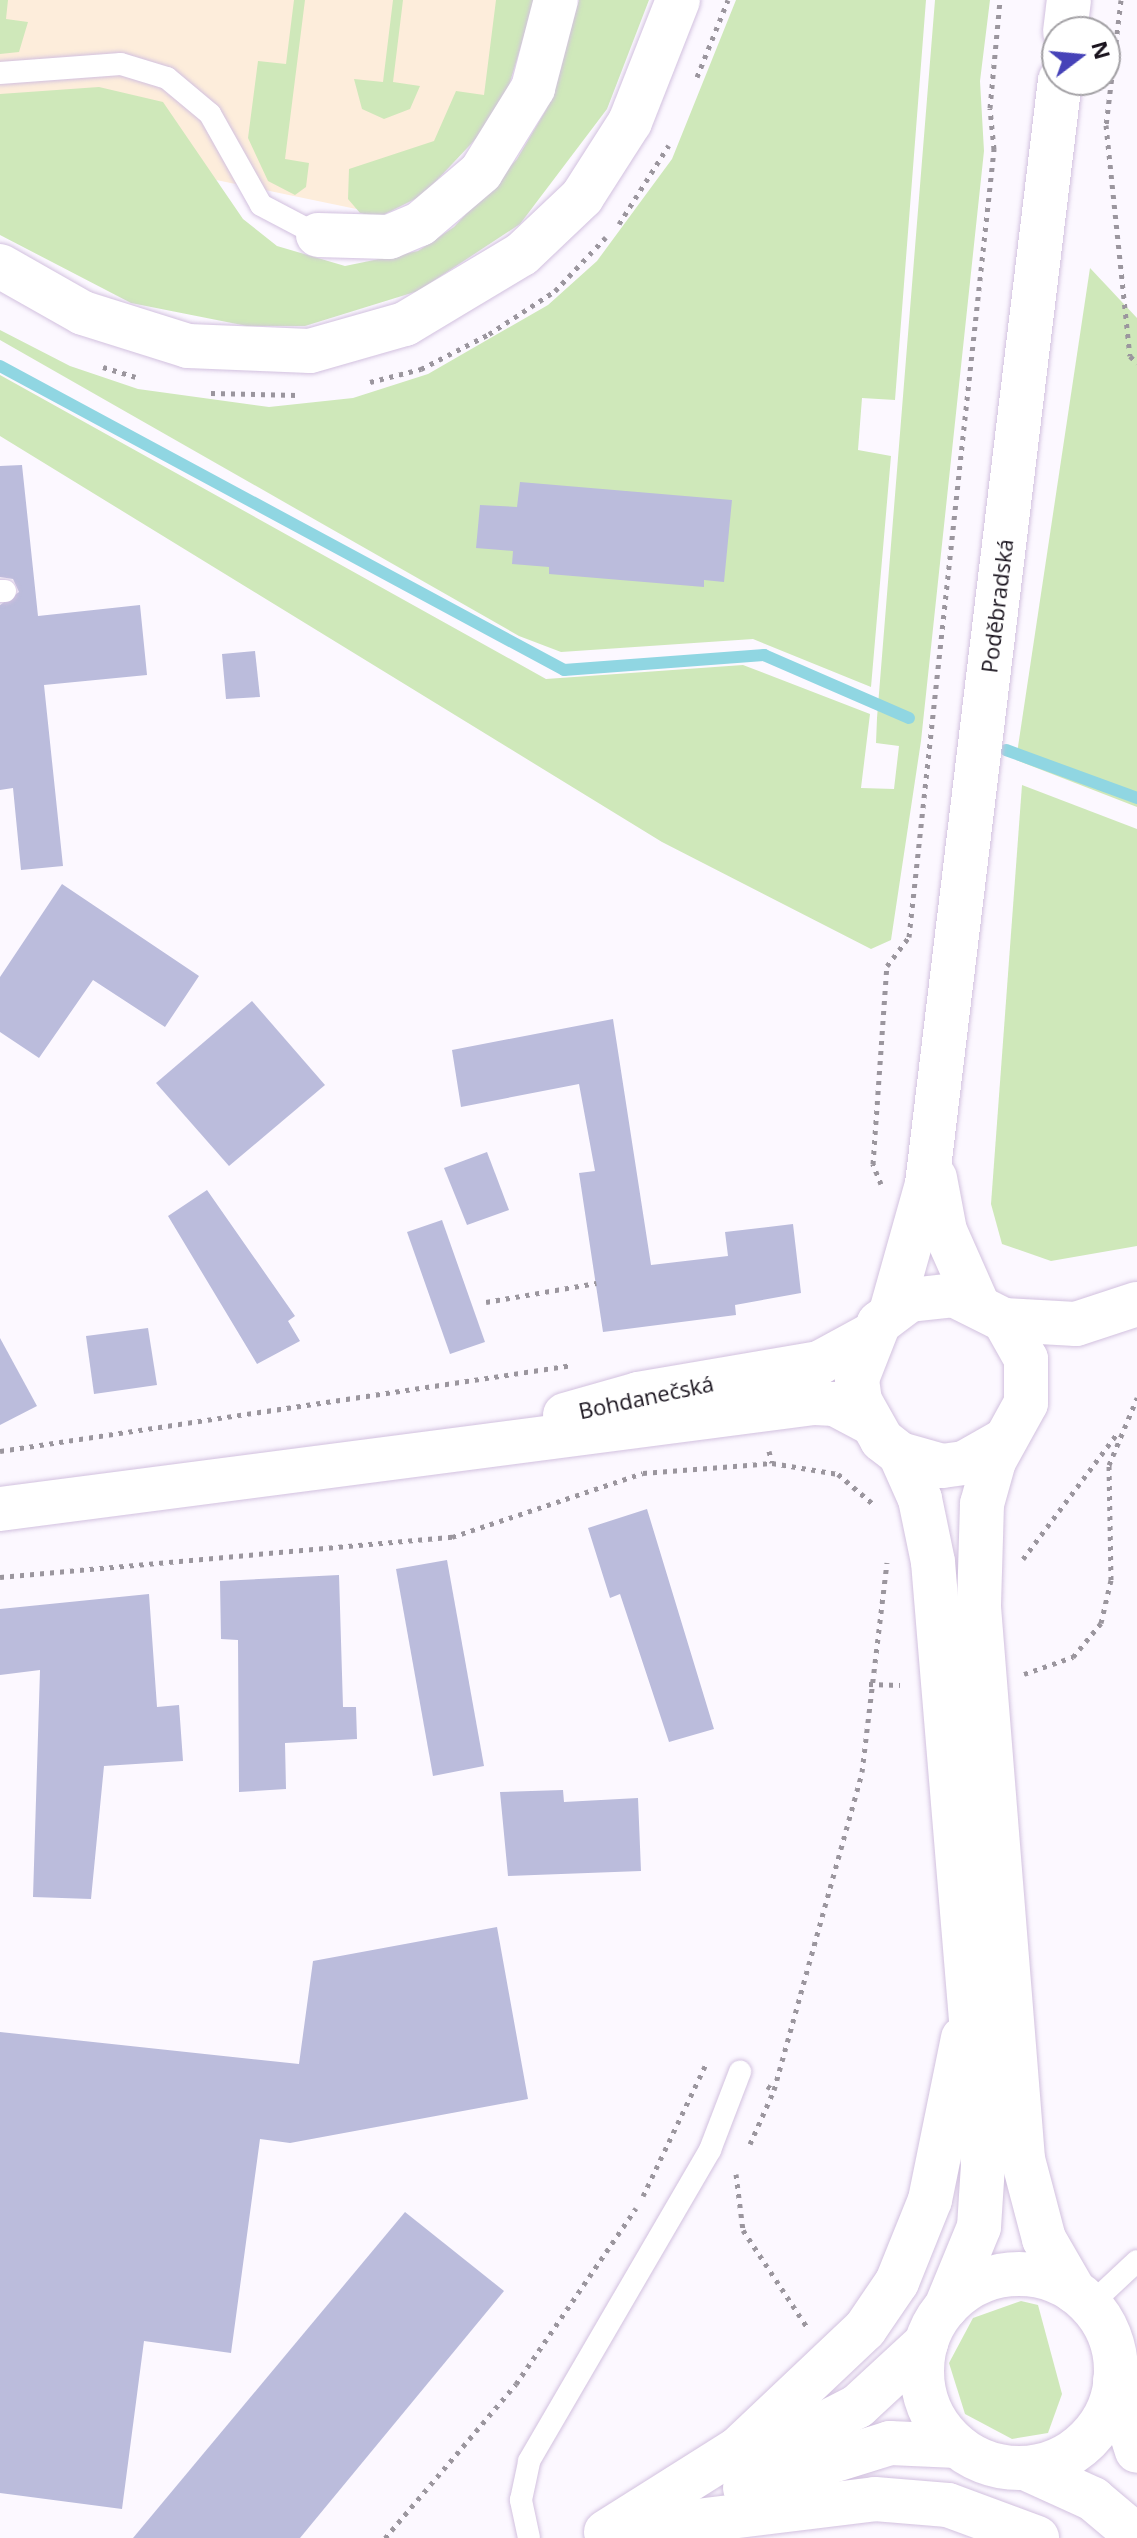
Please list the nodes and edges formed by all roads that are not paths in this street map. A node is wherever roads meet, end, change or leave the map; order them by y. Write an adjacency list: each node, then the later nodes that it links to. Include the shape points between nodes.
1 (556, 0): 5 (street, via 533,88 481,172 420,224 389,237)
2 (678, 0): 6 (street, via 630,122 582,197 512,262 405,324 310,351 188,346 83,313)
3 (0, 73): 5 (lane, via 121,64 167,78 210,114 261,205)
4 (1058, 96): 7 (street, Poděbradská)
5 (318, 235)
6 (0, 266)
7 (933, 1132): 8 (street, Poděbradská, via 945,1231); 10 (street, Poděbradská, via 916,1235)
8 (990, 1310): 9 (street, via 1047,1325); 10 (street, via 932,1295); 11 (street, via 1018,1338)
9 (1121, 1310): 11 (street, via 1057,1349)
10 (880, 1324): 12 (street, via 857,1379); 14 (street, Bohdanečská, via 819,1363 638,1394)
11 (1029, 1381): 13 (street, via 1021,1414)
12 (869, 1422): 14 (street, Bohdanečská, via 835,1404); 15 (street)
13 (1003, 1441): 15 (street, via 964,1463 920,1463); 20 (street, via 982,1504 977,1567 1023,2159 1044,2239)
14 (419, 1450): 16 (street, Bohdanečská)
15 (900, 1454): 17 (street, via 920,1499 933,1562)
16 (0, 1509)
17 (966, 1960): 21 (street, via 983,2196 971,2255); 26 (street, via 957,2091 930,2200 897,2282 832,2367 738,2449)
18 (740, 2072): 28 (lane, via 710,2150 529,2461 521,2500)
19 (1137, 2261): 20 (lane)
20 (1082, 2298): 21 (street, via 1053,2280 1007,2274); 22 (street, via 1111,2340)
21 (936, 2325): 23 (street, via 930,2410); 26 (street, via 858,2406)
22 (1115, 2381): 24 (street); 25 (street, via 1086,2442)
23 (957, 2446): 25 (street, via 1001,2467); 26 (street, via 880,2445)
24 (1137, 2451)
25 (1025, 2468): 27 (street, via 1093,2499)
26 (599, 2535): 29 (street, via 875,2499 948,2505)
27 (1137, 2536)
28 (529, 2538)
29 (1037, 2538)

